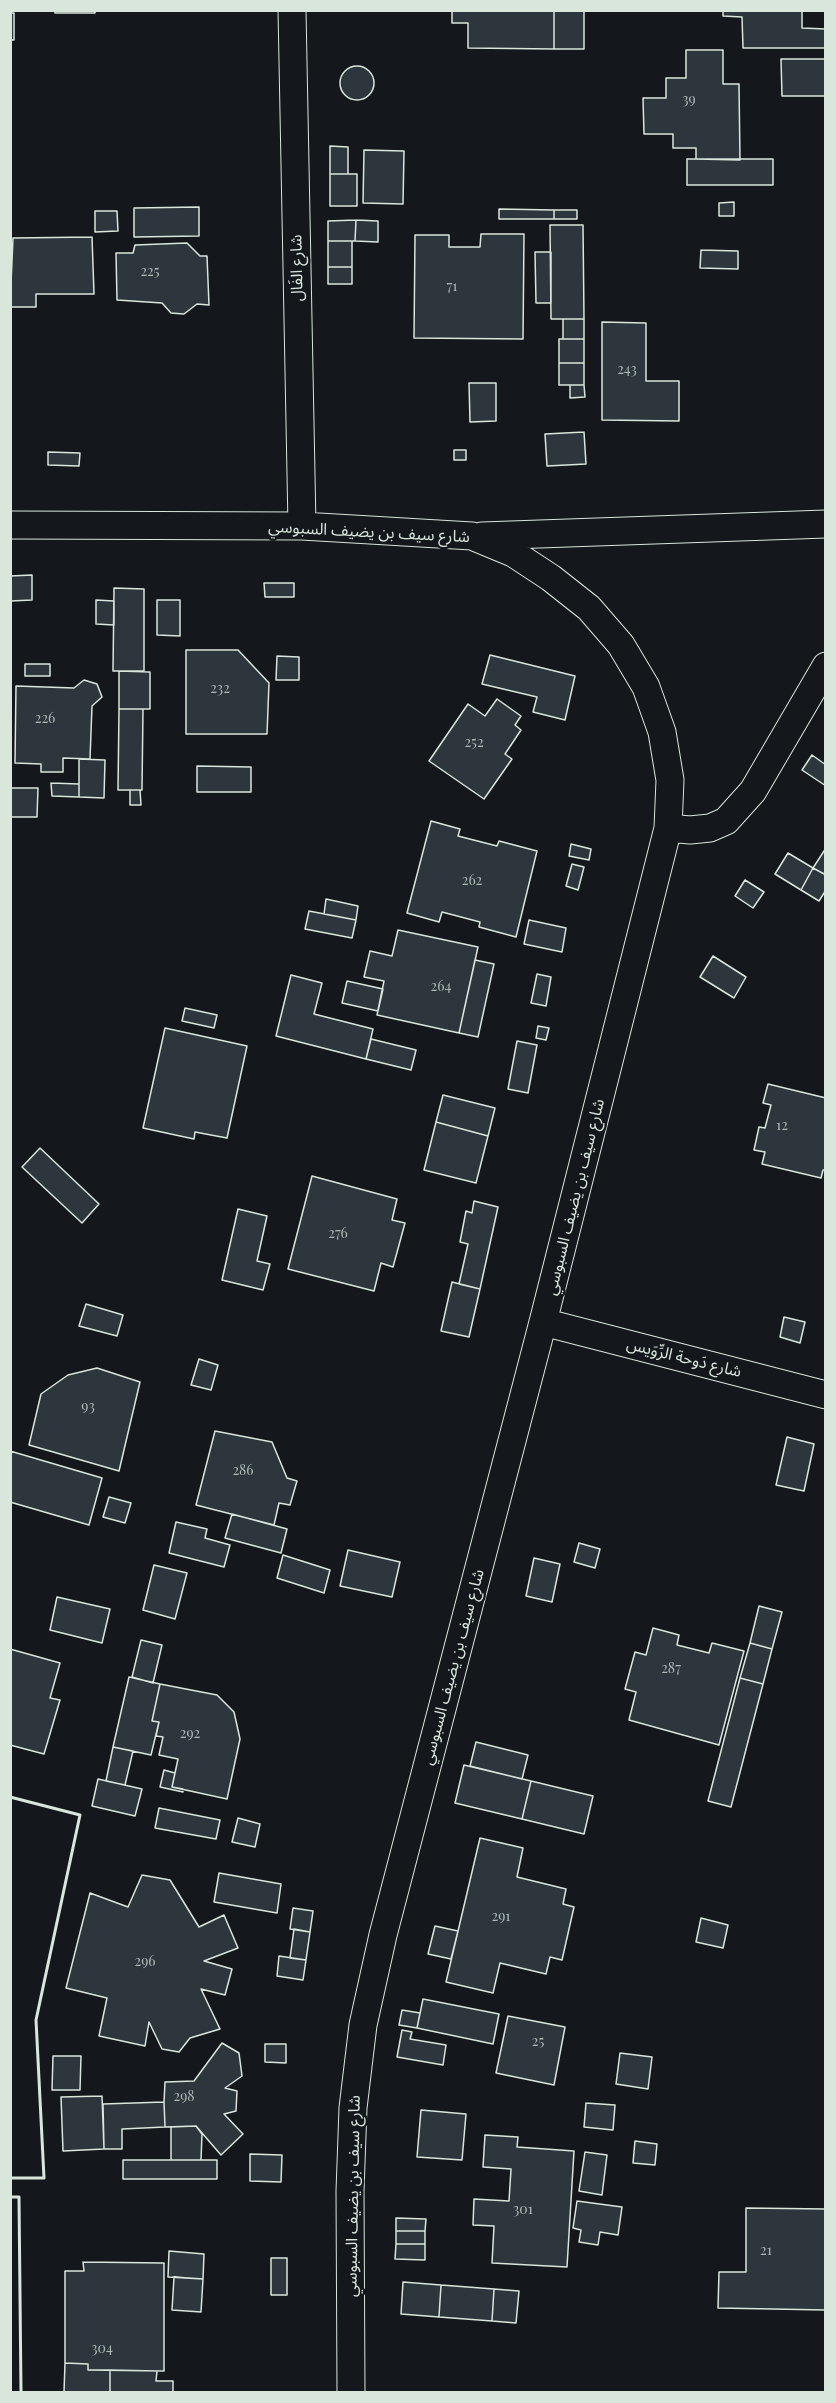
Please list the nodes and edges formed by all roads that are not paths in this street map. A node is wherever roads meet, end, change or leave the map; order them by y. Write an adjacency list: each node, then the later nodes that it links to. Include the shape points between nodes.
1 (292, 10): 4 (street, شارع الفَال)
2 (825, 524): 5 (street)
3 (10, 525): 4 (street, شارع سيف بن يضيف السبوسي)
4 (302, 526): 5 (street, شارع سيف بن يضيف السبوسي)
5 (472, 536): 7 (street, شارع سيف بن يضيف السبوسي, via 513,553 551,578 589,608 621,645 646,687 662,732 670,780)
6 (825, 666): 7 (street, via 753,790 726,821 710,828)
7 (668, 828): 8 (street, شارع سيف بن يضيف السبوسي)
8 (543, 1322): 9 (street, شارع دَوحة الرِّوَيس); 10 (street, شارع سيف بن يضيف السبوسي, via 386,1923 363,2025 352,2120)
9 (825, 1395)
10 (351, 2392)

